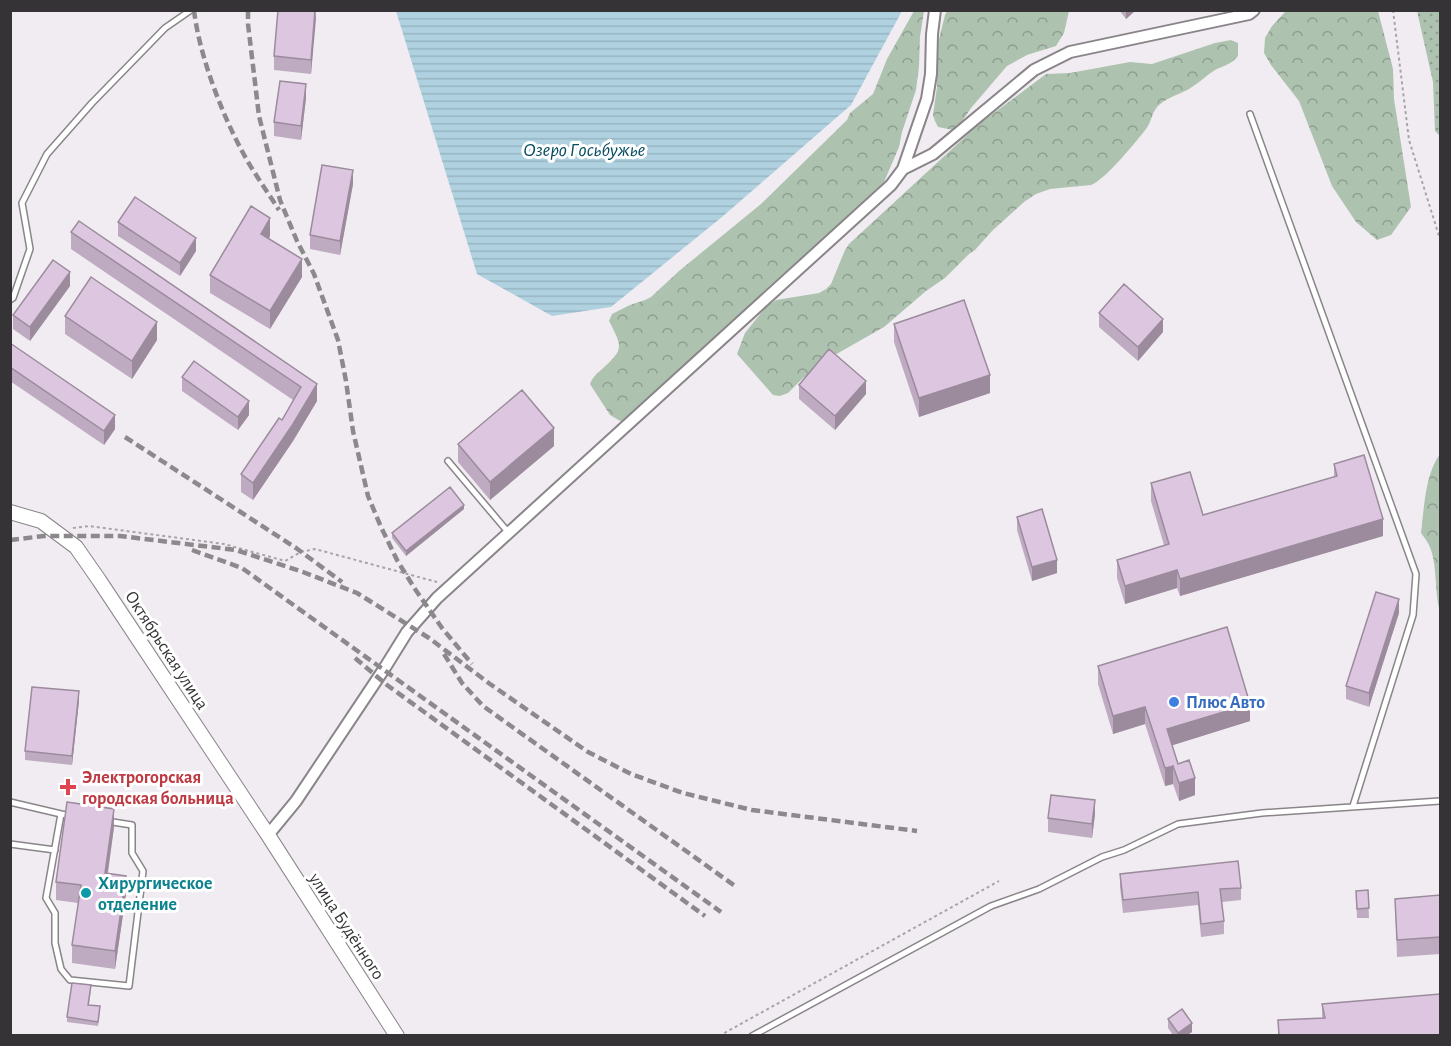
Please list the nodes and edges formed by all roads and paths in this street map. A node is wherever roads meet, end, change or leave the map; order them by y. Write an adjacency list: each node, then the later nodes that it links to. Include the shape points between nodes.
1 (191, 10): 8 (lane, via 165,28 47,154 22,203 30,249)
2 (935, 10): 6 (street, via 927,99)
3 (1254, 10): 6 (street, via 1070,52 1034,69 933,154)
4 (1393, 10): 7 (path, via 1409,140)
5 (1250, 114): 16 (lane, via 1416,574 1413,615)
6 (903, 169): 12 (street, via 891,185)
7 (1440, 239)
8 (10, 300)
9 (448, 461): 12 (lane)
10 (10, 512): 18 (street, Октябрьская улица, via 41,521 76,547)
11 (73, 528): 13 (path, via 88,526 224,544 285,561 315,549)
12 (508, 532): 13 (street)
13 (450, 585): 18 (street, via 406,632 296,801)
14 (1440, 801): 16 (lane)
15 (10, 802): 17 (lane)
16 (1353, 806): 24 (lane, via 1178,824 1039,889 991,906)
17 (61, 814): 20 (lane); 20 (lane, via 132,825 132,853 143,871 129,986 70,980 61,969 55,943 55,913 46,898)
18 (268, 835): 22 (street, улица Будённого)
19 (10, 844): 20 (lane)
20 (55, 850)
21 (999, 881): 23 (path)
22 (397, 1035)
23 (719, 1035)
24 (752, 1035)

